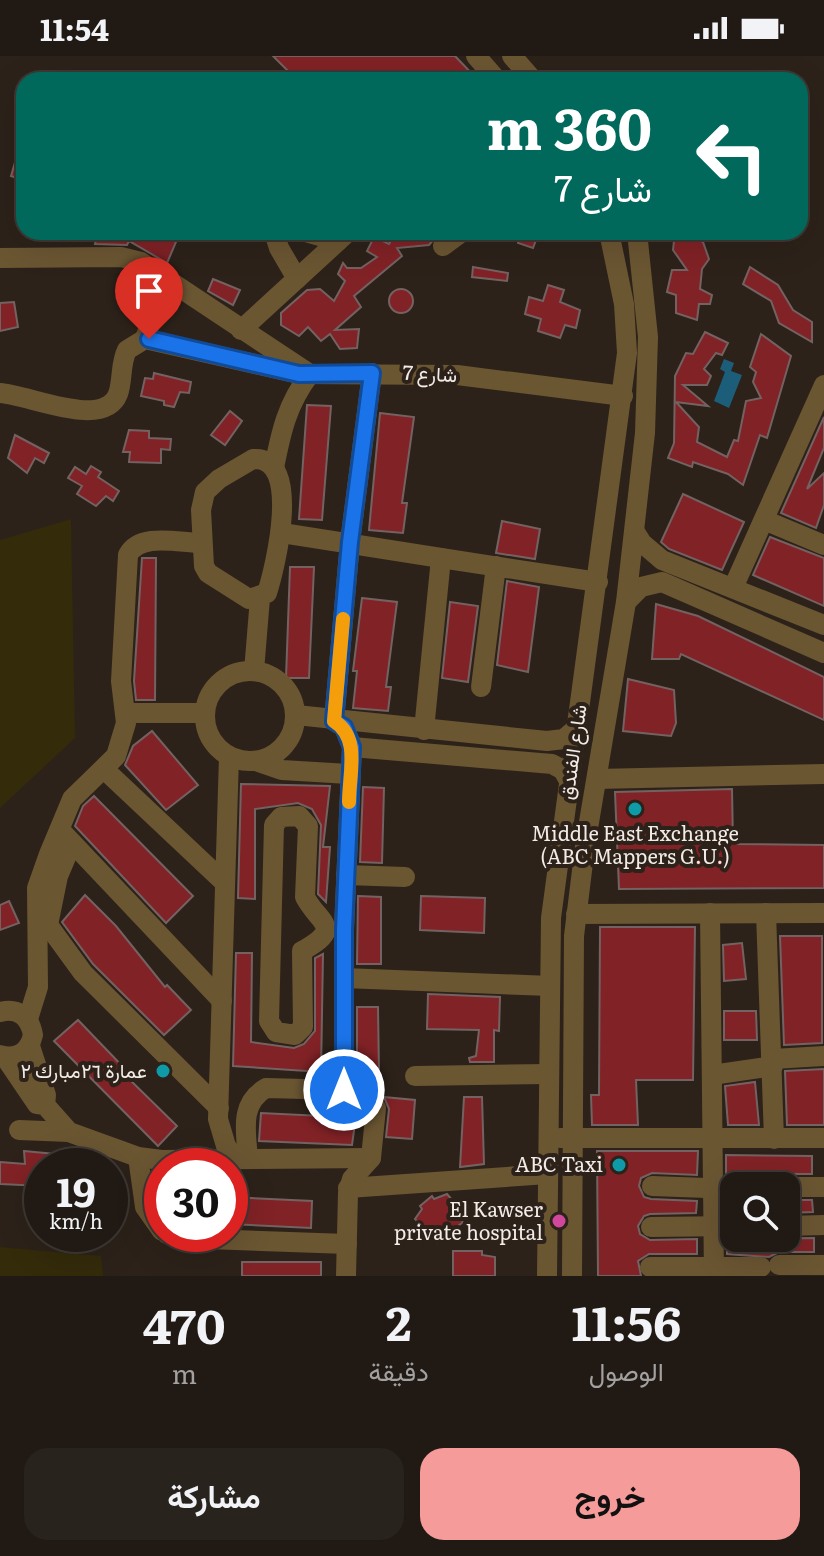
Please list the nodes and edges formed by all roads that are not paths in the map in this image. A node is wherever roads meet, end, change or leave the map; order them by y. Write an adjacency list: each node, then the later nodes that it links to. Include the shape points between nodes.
1 (476, 56): 3 (street)
2 (512, 56): 4 (street)
3 (490, 72)
4 (526, 72)
5 (278, 240): 13 (street)
6 (339, 240): 13 (street)
7 (451, 240): 10 (street)
8 (611, 240): 20 (street, شارع الفندق, via 624,304)
9 (638, 240): 23 (street, شارع الفندق, via 648,352)
10 (443, 246)
11 (0, 258): 12 (street, via 121,257)
12 (165, 276): 14 (street); 15 (street)
13 (297, 279): 14 (street)
14 (241, 330): 17 (street)
15 (145, 339): 17 (street, شارع 7); 19 (street, via 127,350 114,401 99,411)
16 (372, 373): 17 (street, شارع 7); 20 (street, شارع 7, via 457,375); 25 (street)
17 (310, 374): 21 (street, via 287,411)
18 (824, 385): 22 (street)
19 (0, 393)
20 (623, 396): 30 (street, شارع الفندق)
21 (274, 468): 24 (street); 26 (street, via 253,459 211,484 201,501)
22 (764, 520): 27 (street); 31 (street)
23 (635, 532): 31 (street, via 662,560); 33 (street, شارع الفندق)
24 (282, 533): 25 (street); 32 (street, via 267,593)
25 (350, 542): 28 (street); 41 (street)
26 (202, 543): 32 (street, via 208,573 243,598); 38 (street, via 144,541 128,555 121,681)
27 (824, 545)
28 (441, 558): 29 (street); 43 (street)
29 (496, 566): 30 (street); 37 (street)
30 (598, 582): 42 (street, شارع الفندق)
31 (733, 588): 34 (street)
32 (260, 598): 36 (street)
33 (626, 602): 35 (street, via 641,587 662,582); 50 (street, شارع الفندق)
34 (824, 625)
35 (824, 653)
36 (254, 671): 39 (street, via 229,676 217,685); 40 (street, via 285,687)
37 (481, 687)
38 (126, 713): 39 (street); 47 (street, via 116,756)
39 (205, 713): 45 (street, via 215,745)
40 (296, 715): 41 (street); 46 (street, via 281,750)
41 (334, 721): 43 (street); 44 (street, via 344,727)
42 (577, 728): 43 (street, via 556,741); 51 (street, شارع الفندق)
43 (424, 730)
44 (352, 747): 48 (street); 51 (street, via 552,764)
45 (229, 756): 46 (street); 57 (street)
46 (256, 761): 48 (street, via 282,770)
47 (105, 770): 52 (street, via 72,799); 57 (street)
48 (349, 774): 55 (street)
49 (824, 774): 50 (street)
50 (597, 779): 54 (street, شارع الفندق)
51 (569, 781): 53 (street, شارع الفندق)
52 (65, 836): 68 (street); 70 (street, via 37,888 38,987); 80 (street, via 48,925 83,973)
53 (560, 842): 54 (street); 67 (street, شارع الفندق)
54 (585, 846): 63 (street, شارع الفندق)
55 (346, 875): 56 (street); 64 (street)
56 (405, 877)
57 (225, 883): 68 (street)
58 (312, 907): 59 (street, via 292,902); 59 (street, via 305,897 308,826 299,816 281,817 274,825); 64 (street, via 322,915)
59 (274, 908): 65 (street)
60 (710, 913): 61 (street); 63 (street); 76 (street)
61 (766, 913): 62 (street); 74 (street)
62 (824, 913)
63 (576, 914): 85 (street, شارع الفندق)
64 (328, 932): 65 (street, via 293,948); 65 (street, via 302,951 303,1027 295,1035 276,1032 269,1021); 66 (street)
65 (272, 939)
66 (344, 978): 67 (street); 78 (street)
67 (550, 986): 75 (street, شارع الفندق)
68 (222, 1001): 80 (street)
69 (0, 1012): 70 (street, via 13,1010)
70 (28, 1019): 71 (street)
71 (30, 1046): 72 (street, via 15,1057); 79 (street)
72 (2, 1056): 79 (street, via 37,1104)
73 (824, 1056): 74 (street)
74 (773, 1063): 76 (street); 87 (street)
75 (548, 1074): 77 (street); 84 (street, شارع الفندق)
76 (712, 1075): 83 (street)
77 (415, 1076)
78 (344, 1090): 89 (street, via 266,1088 255,1094 247,1106); 92 (street, via 365,1092 373,1099)
79 (45, 1105): 82 (street)
80 (219, 1108): 88 (street, via 220,1132)
81 (19, 1130): 82 (street)
82 (69, 1132): 90 (street)
83 (714, 1137): 85 (street); 87 (street); 99 (street)
84 (548, 1138): 85 (street); 94 (street, شارع الفندق)
85 (573, 1138): 114 (street, شارع الفندق)
86 (824, 1138): 87 (street)
87 (774, 1139)
88 (233, 1148)
89 (243, 1148)
90 (138, 1157): 91 (street); 101 (street)
91 (144, 1157)
92 (371, 1158): 93 (street); 98 (street)
93 (248, 1159)
94 (548, 1174): 98 (street); 113 (street, شارع الفندق)
95 (652, 1186): 99 (street)
96 (800, 1187): 97 (street)
97 (824, 1187)
98 (348, 1188): 108 (street)
99 (713, 1188): 100 (street); 103 (street)
100 (720, 1188)
101 (144, 1200)
102 (824, 1225): 105 (street)
103 (713, 1226): 104 (street); 106 (street); 111 (street)
104 (720, 1226)
105 (800, 1226)
106 (651, 1227)
107 (248, 1240): 108 (street)
108 (347, 1244): 112 (street)
109 (824, 1265): 111 (street)
110 (650, 1267): 111 (street)
111 (714, 1271)
112 (346, 1276)
113 (547, 1276)
114 (572, 1276)

